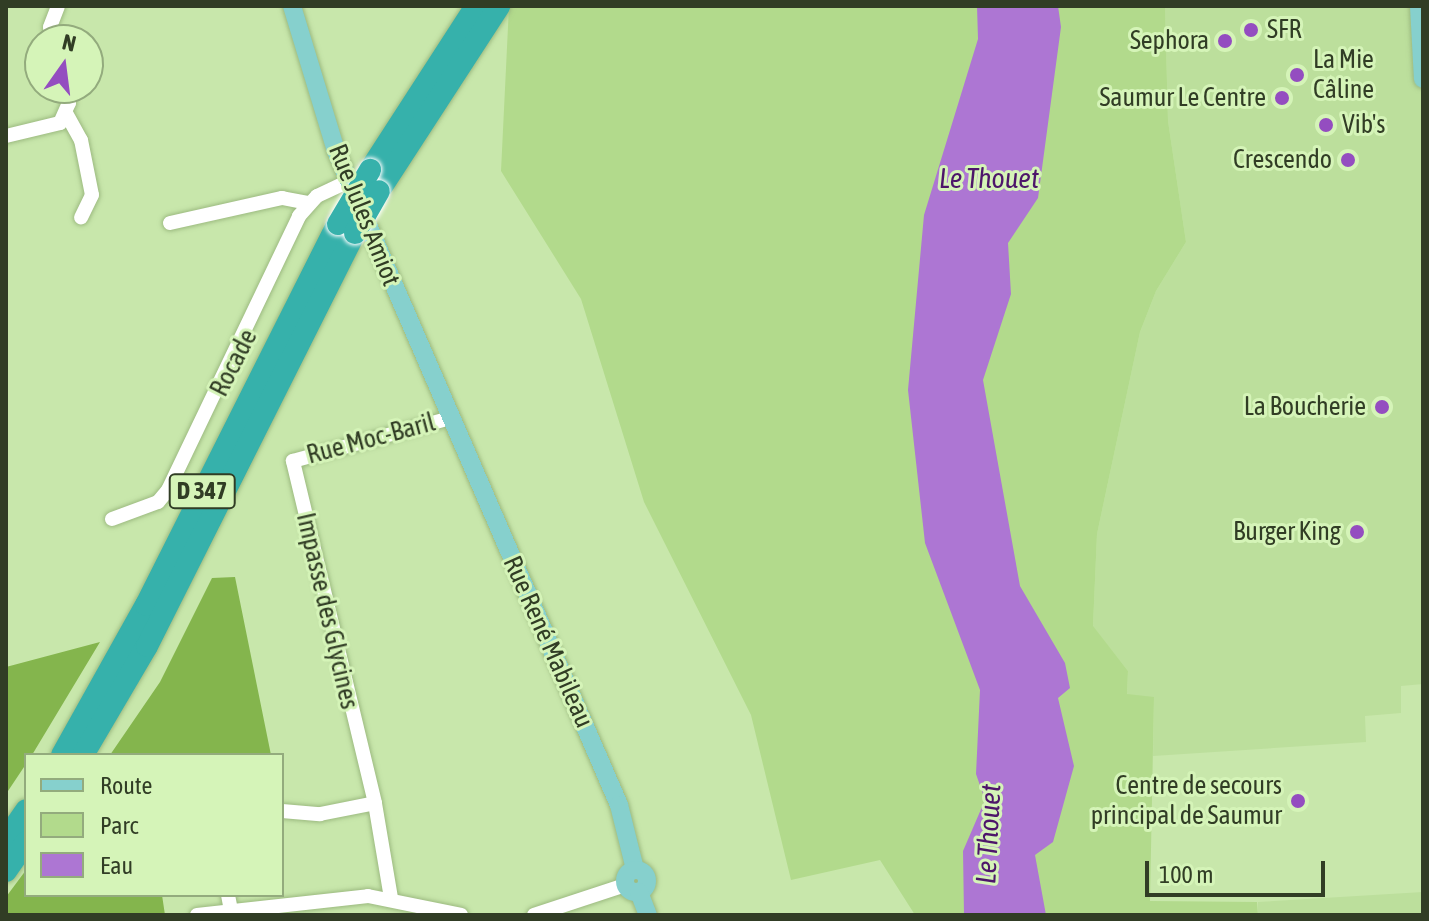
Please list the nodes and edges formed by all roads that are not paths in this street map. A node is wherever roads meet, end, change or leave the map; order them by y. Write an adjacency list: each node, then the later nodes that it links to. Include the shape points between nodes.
1 (292, 6): 10 (main road, Rue Jules Amiot)
2 (476, 6): 9 (highway, Rocade / D 347)
3 (499, 6): 9 (highway, D 347)
4 (1419, 6): 5 (main road)
5 (1423, 79)
6 (66, 104): 7 (street)
7 (67, 115): 8 (street, via 60,123); 12 (street, via 81,140 92,195)
8 (6, 136)
9 (374, 180): 14 (highway, Rocade / D 347, bridge)
10 (349, 181): 11 (street); 15 (main road, Rue Jules Amiot)
11 (308, 203): 13 (street, via 282,198); 17 (street, via 168,490 158,502)
12 (81, 218)
13 (170, 223)
14 (347, 229): 18 (highway, Rocade / D 347); 19 (highway, D 347, via 147,646)
15 (450, 418): 16 (street, Rue Moc-Baril); 26 (main road, Rue René Mabileau, via 608,777 629,832)
16 (293, 461): 20 (street, Impasse des Glycines)
17 (112, 519)
18 (63, 753)
19 (84, 753)
20 (375, 803): 21 (street, via 320,814); 27 (street, Impasse des Glycines)
21 (284, 811)
22 (24, 813): 23 (highway)
23 (6, 839)
24 (24, 845): 25 (highway)
25 (6, 871)
26 (633, 882): 31 (street); 32 (main road, Rue René Mabileau)
27 (391, 898): 28 (street); 30 (street)
28 (230, 907): 29 (street)
29 (197, 915)
30 (461, 915)
31 (534, 915)
32 (648, 915)

